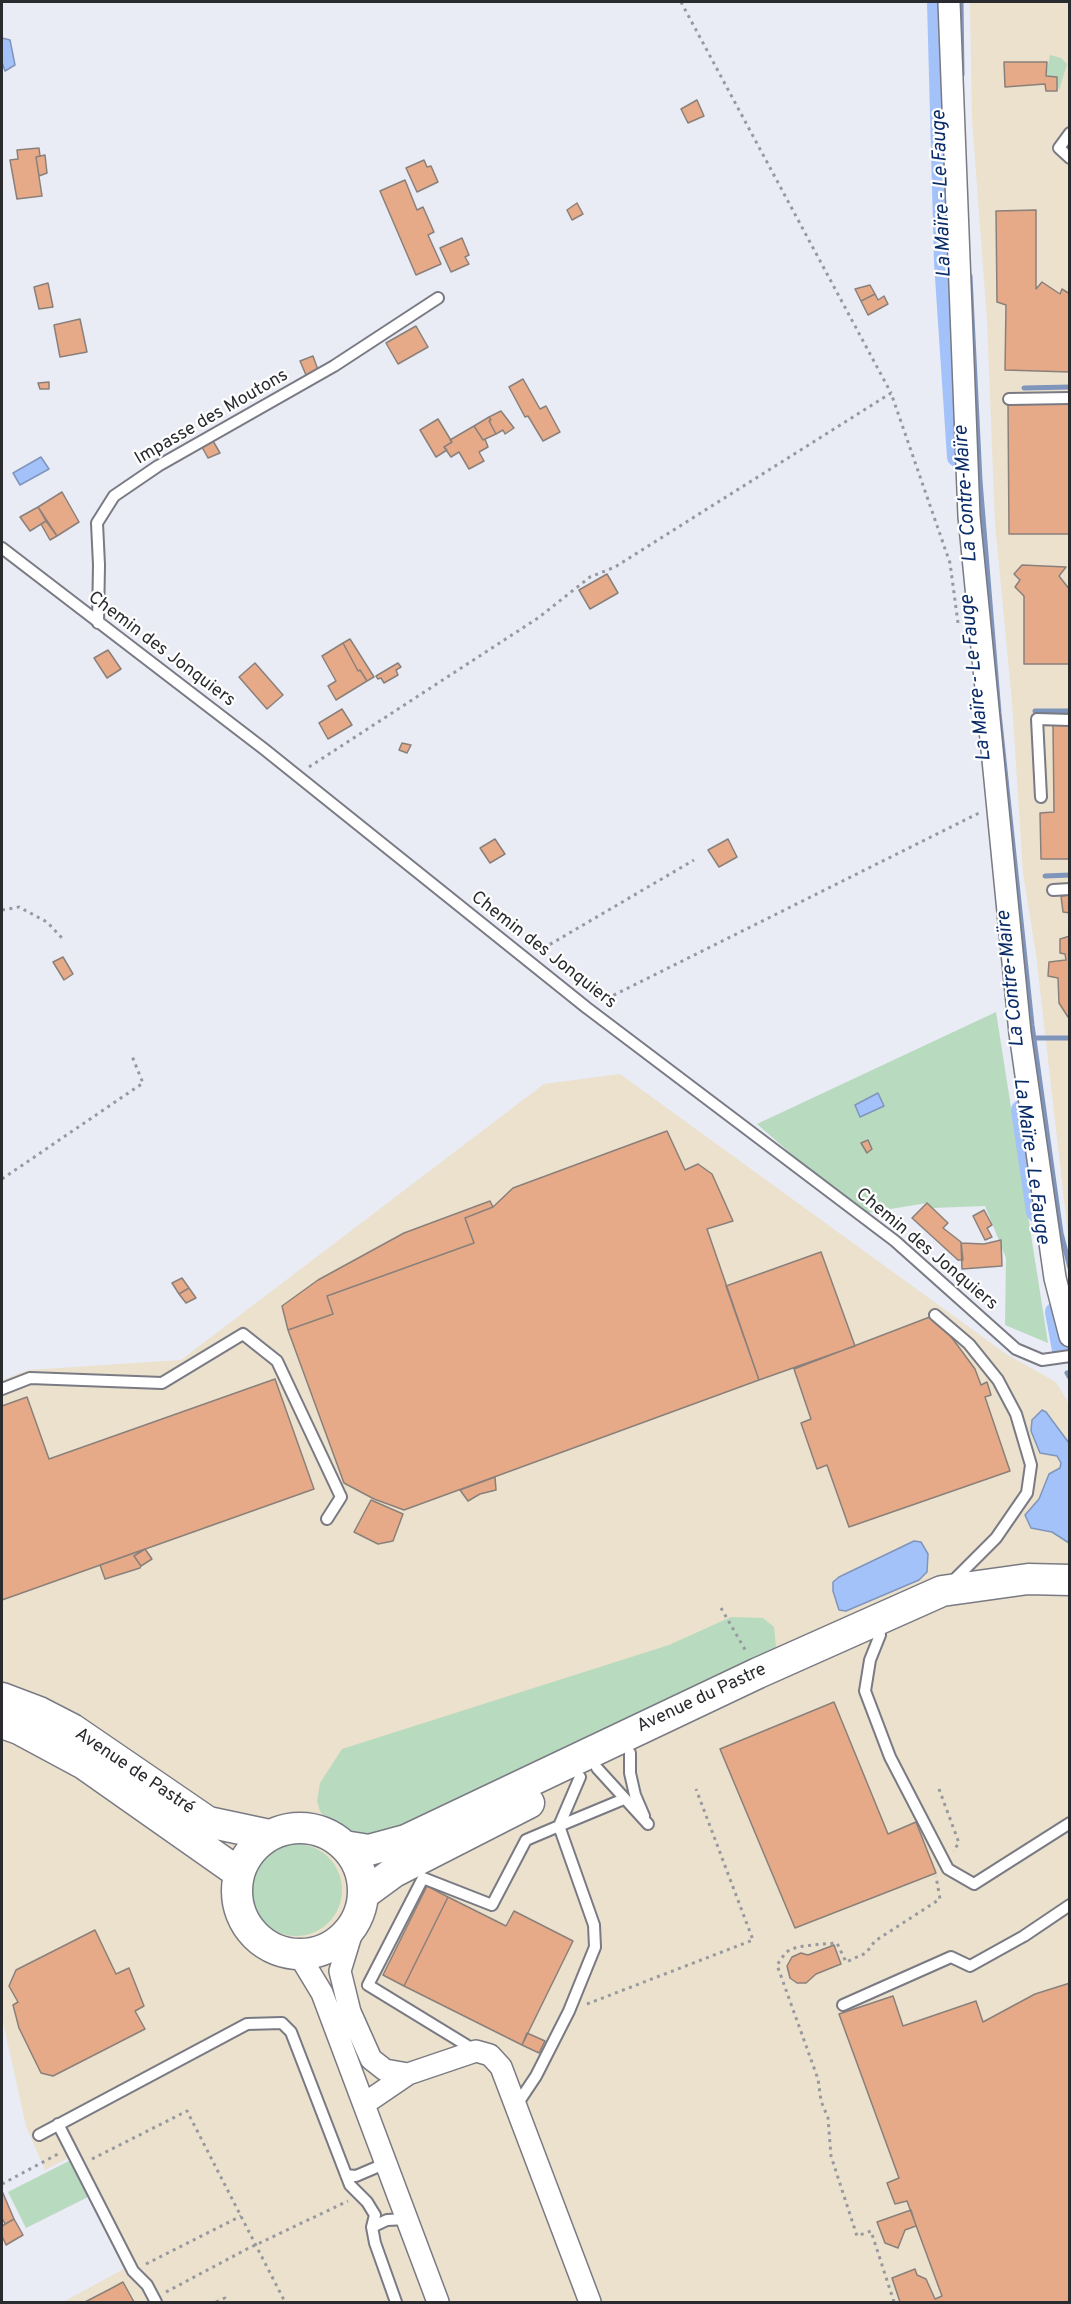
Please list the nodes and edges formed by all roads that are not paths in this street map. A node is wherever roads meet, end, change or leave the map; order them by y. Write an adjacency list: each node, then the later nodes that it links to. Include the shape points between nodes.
1 (949, 2): 14 (street, via 969,516 1020,1033 1054,1278)
2 (1070, 133): 3 (lane, via 1059,148)
3 (1070, 158)
4 (438, 298): 8 (lane, Impasse des Moutons, via 334,366 158,466 114,496 97,523)
5 (1070, 398): 6 (lane)
6 (1009, 399)
7 (2, 548): 8 (lane, Chemin des Jonquiers)
8 (98, 623): 15 (lane, Chemin des Jonquiers, via 264,749 587,1008 895,1241 1016,1349 1042,1360)
9 (1070, 720): 10 (lane, via 1037,719)
10 (1041, 797)
11 (1053, 890): 12 (lane)
12 (1070, 890)
13 (935, 1315): 19 (lane, via 969,1344 998,1380 1016,1414 1031,1465 1028,1493 996,1538)
14 (1070, 1336)
15 (1070, 1356)
16 (2, 1389): 17 (lane, via 30,1378 162,1383 243,1334 277,1360 341,1497)
17 (327, 1519)
18 (1070, 1580): 19 (street, Avenue du Pastre, via 1028,1578)
19 (942, 1591): 30 (street, Avenue du Pastre, via 758,1673 406,1840 369,1850)
20 (1070, 1597): 21 (street, Avenue du Pastre, via 984,1600 938,1611)
21 (880, 1635): 24 (street, Avenue du Pastre); 27 (lane, via 870,1660 865,1691 891,1757 948,1869 974,1884)
22 (2, 1698): 29 (street, Avenue de Pastré, via 72,1729 208,1822)
23 (2, 1724): 31 (street, Avenue de Pastré, via 84,1764)
24 (630, 1753): 25 (street, Avenue du Pastre); 26 (lane, via 635,1795 648,1824)
25 (588, 1773): 26 (lane); 28 (lane); 33 (street, Avenue du Pastre, via 394,1872)
26 (624, 1799): 28 (lane)
27 (1070, 1823)
28 (559, 1826): 36 (lane, via 526,1840 492,1905 423,1878 368,1984); 39 (lane, via 594,1925 595,1947 569,2012)
29 (269, 1835): 30 (street, via 293,1827 311,1828 331,1835); 31 (street, via 254,1846)
30 (344, 1846): 33 (street, via 357,1863 363,1884)
31 (239, 1873): 34 (street, via 236,1896 250,1930 269,1946)
32 (1070, 1905): 35 (lane, via 970,1966 951,1958)
33 (359, 1908): 34 (street, via 333,1946); 37 (street, via 340,1971 350,2012 371,2059 385,2070)
34 (299, 1955): 38 (street, via 322,1994)
35 (843, 2005)
36 (476, 2051): 37 (street); 39 (street, via 490,2055 501,2067)
37 (408, 2074): 38 (street)
38 (364, 2104): 42 (street)
39 (516, 2106): 49 (street)
40 (58, 2124): 41 (lane); 43 (lane, via 247,2024 282,2023 291,2032); 46 (lane, via 133,2271)
41 (39, 2135)
42 (384, 2158): 43 (lane, via 377,2167 356,2176); 44 (street)
43 (346, 2175): 45 (lane, via 375,2216)
44 (407, 2219): 45 (lane, via 387,2220); 48 (street)
45 (372, 2227): 47 (lane)
46 (155, 2300)
47 (396, 2302)
48 (438, 2302)
49 (590, 2302)

